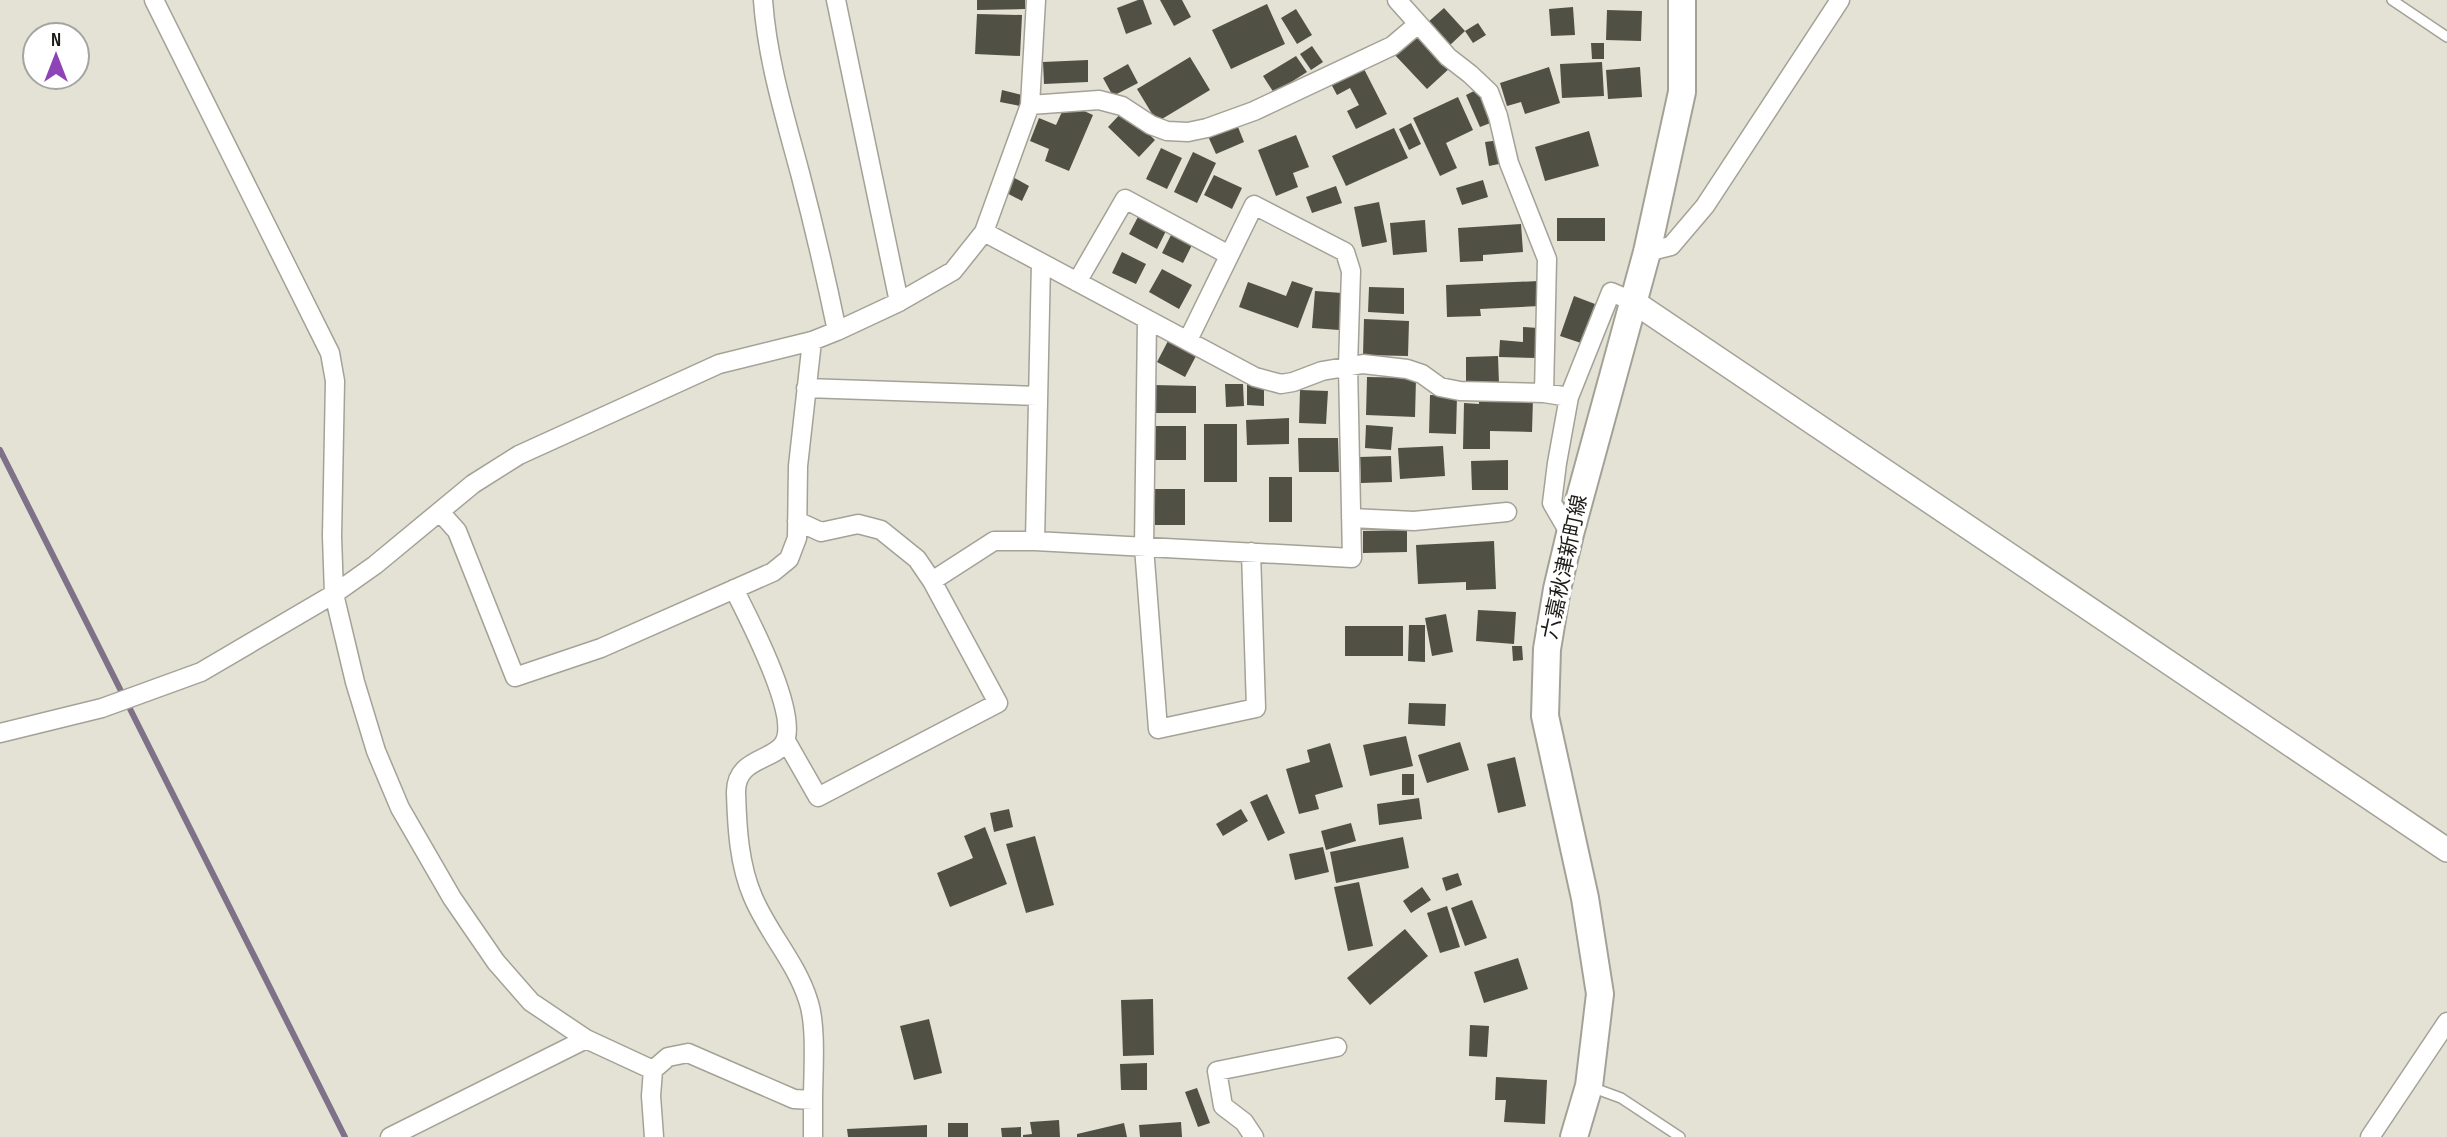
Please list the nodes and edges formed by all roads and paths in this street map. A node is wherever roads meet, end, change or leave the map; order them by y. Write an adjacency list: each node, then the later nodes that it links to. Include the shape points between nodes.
1 (154, 0): 38 (street, via 330,353 335,381)
2 (763, 0): 20 (street, via 782,106)
3 (836, 0): 17 (street)
4 (1036, 0): 11 (street)
5 (1397, 0): 9 (street)
6 (1682, 0): 13 (main road, 六嘉秋津新町線, via 1682,92)
7 (1840, 0): 13 (street, via 1705,206 1671,246)
8 (2392, 0): 10 (lane)
9 (1418, 24): 11 (street, via 1392,46 1208,128 1167,131 1122,106 1098,100); 25 (street, via 1489,92 1510,163 1547,258)
10 (2447, 37)
11 (1030, 105): 12 (street)
12 (984, 232): 15 (street); 17 (street, via 953,271)
13 (1647, 251): 18 (main road, 六嘉秋津新町線)
14 (1229, 255): 16 (street, via 1125,199); 22 (street); 23 (street, via 1254,205 1345,252 1351,271)
15 (1041, 263): 16 (street); 26 (street)
16 (1077, 282): 19 (street)
17 (899, 302): 20 (street)
18 (1634, 302): 27 (street, via 1611,292); 32 (main road, 六嘉秋津新町線); 41 (street)
19 (1147, 319): 22 (street); 34 (street)
20 (837, 331): 21 (street)
21 (812, 341): 24 (street); 28 (street, via 719,364 519,455)
22 (1188, 341): 23 (street, via 1255,377 1281,384)
23 (1348, 366): 25 (street, via 1407,369 1440,387 1460,391); 30 (street)
24 (806, 388): 26 (street); 31 (street)
25 (1544, 393): 27 (street)
26 (1037, 396): 33 (street)
27 (1569, 397): 32 (street, via 1552,503)
28 (440, 512): 37 (street, via 457,531 515,677 601,648); 38 (street)
29 (1507, 512): 30 (street, via 1415,521)
30 (1351, 518): 35 (street, via 1352,558)
31 (797, 521): 36 (street, via 821,532 858,524 881,530 917,559); 37 (street, via 797,538 789,559 773,572)
32 (1570, 534): 46 (main road, 六嘉秋津新町線, via 1547,649 1545,716 1585,898 1600,994)
33 (1035, 541): 34 (street); 36 (street, via 994,541)
34 (1144, 547): 35 (street); 35 (street, via 1158,729 1256,708)
35 (1251, 552)
36 (932, 581): 40 (street, via 998,703 818,797)
37 (734, 589): 40 (street, via 770,662 785,715)
38 (334, 594): 39 (street, via 201,672 102,708); 43 (street, via 376,751 400,808 496,962 531,1002)
39 (0, 733)
40 (786, 741): 47 (street, via 740,774 736,789 741,860 752,897 787,953 809,1001)
41 (2447, 850)
42 (2447, 1023): 54 (street)
43 (586, 1039): 45 (street); 48 (street)
44 (1337, 1047): 51 (street, via 1217,1071 1223,1106 1244,1122)
45 (653, 1070): 47 (street, via 668,1057 688,1053 794,1099); 49 (street)
46 (1589, 1086): 52 (main road, 六嘉秋津新町線); 53 (lane, via 1621,1098)
47 (813, 1100): 50 (street)
48 (390, 1137)
49 (654, 1137)
50 (813, 1137)
51 (1254, 1137)
52 (1574, 1137)
53 (1680, 1137)
54 (2370, 1137)

